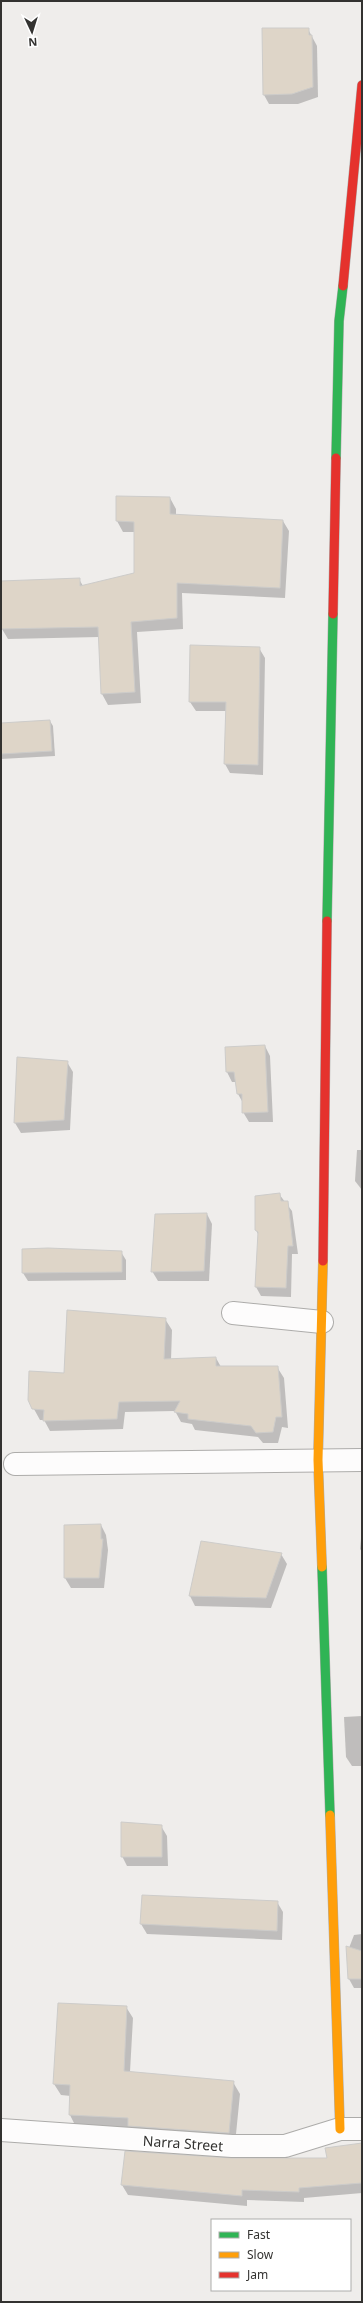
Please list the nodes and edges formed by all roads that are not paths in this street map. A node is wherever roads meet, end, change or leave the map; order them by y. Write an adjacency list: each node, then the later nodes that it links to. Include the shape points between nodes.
1 (362, 84): 3 (street, via 356,171 339,321)
2 (233, 1313): 3 (street)
3 (322, 1322): 4 (street)
4 (318, 1460): 5 (street); 6 (street); 7 (street)
5 (362, 1460)
6 (15, 1464)
7 (340, 2129): 8 (street, Narra Street); 9 (street, Narra Street, via 285,2146 232,2146)
8 (362, 2129)
9 (1, 2130)

